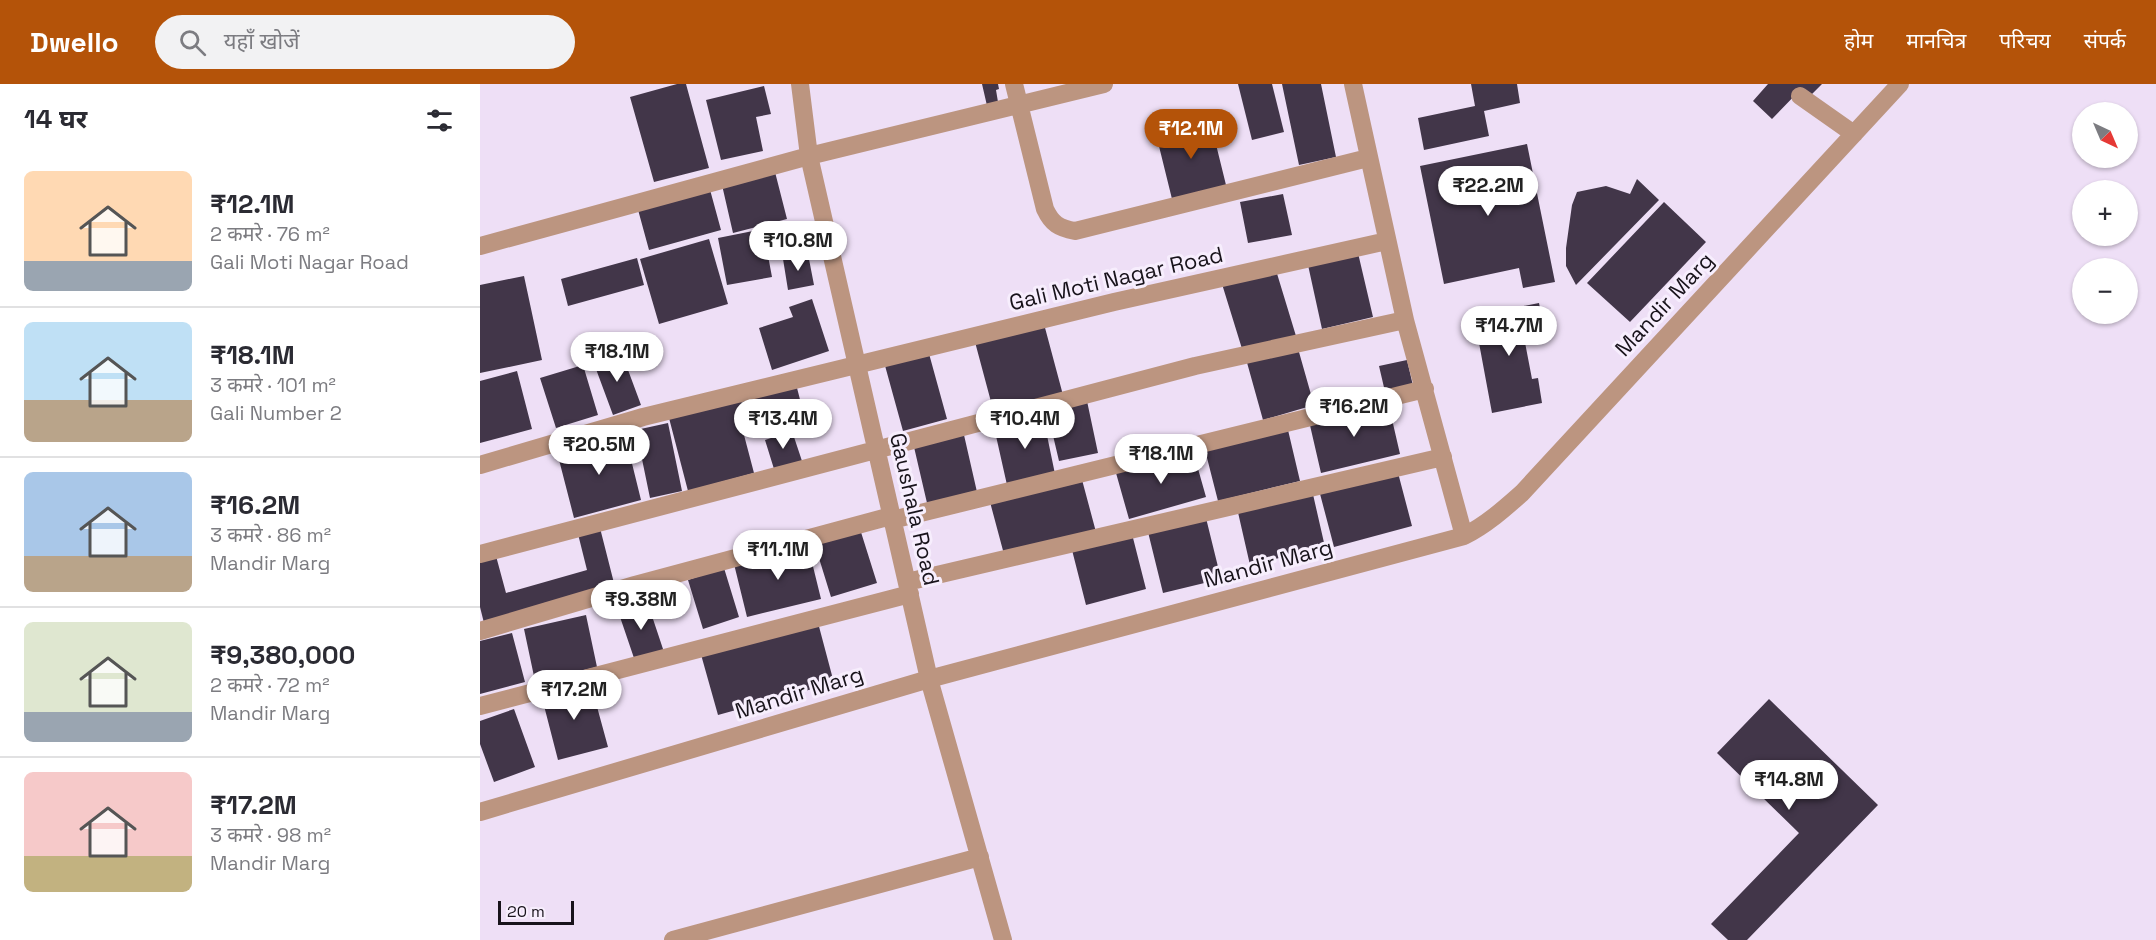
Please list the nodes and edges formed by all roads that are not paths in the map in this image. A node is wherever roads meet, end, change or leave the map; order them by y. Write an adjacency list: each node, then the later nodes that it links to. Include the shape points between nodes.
1 (800, 84): 9 (street, Gaushala Road)
2 (1014, 84): 7 (street)
3 (1104, 84): 7 (street)
4 (1353, 84): 10 (street)
5 (1900, 84): 8 (street, Mandir Marg)
6 (1800, 96): 8 (street)
7 (1019, 105): 9 (street); 10 (street, via 1045,209 1050,221 1068,230)
8 (1854, 134): 20 (street, Mandir Marg, via 1522,493)
9 (809, 156): 12 (street); 14 (street, Gaushala Road)
10 (1368, 158): 11 (street)
11 (1387, 241): 13 (street); 14 (street, Gali Moti Nagar Road, via 1114,302)
12 (480, 246)
13 (1405, 320): 15 (street); 16 (street, via 1196,366)
14 (856, 366): 16 (street, Gaushala Road); 18 (street, Gali Moti Nagar Road, via 643,417)
15 (1425, 389): 17 (street); 19 (street)
16 (876, 449): 19 (street, Gaushala Road); 21 (street)
17 (1443, 457): 20 (street); 22 (street)
18 (480, 465)
19 (891, 518): 22 (street, Gaushala Road); 23 (street, via 635,585)
20 (1464, 536): 24 (street, Mandir Marg)
21 (480, 554)
22 (908, 588): 24 (street, Gaushala Road); 25 (street)
23 (480, 631)
24 (928, 679): 26 (street, Mandir Marg); 27 (street, Gaushala Road)
25 (480, 706)
26 (480, 812)
27 (980, 857): 28 (street); 29 (street, Gaushala Road)
28 (673, 940)
29 (1003, 940)

